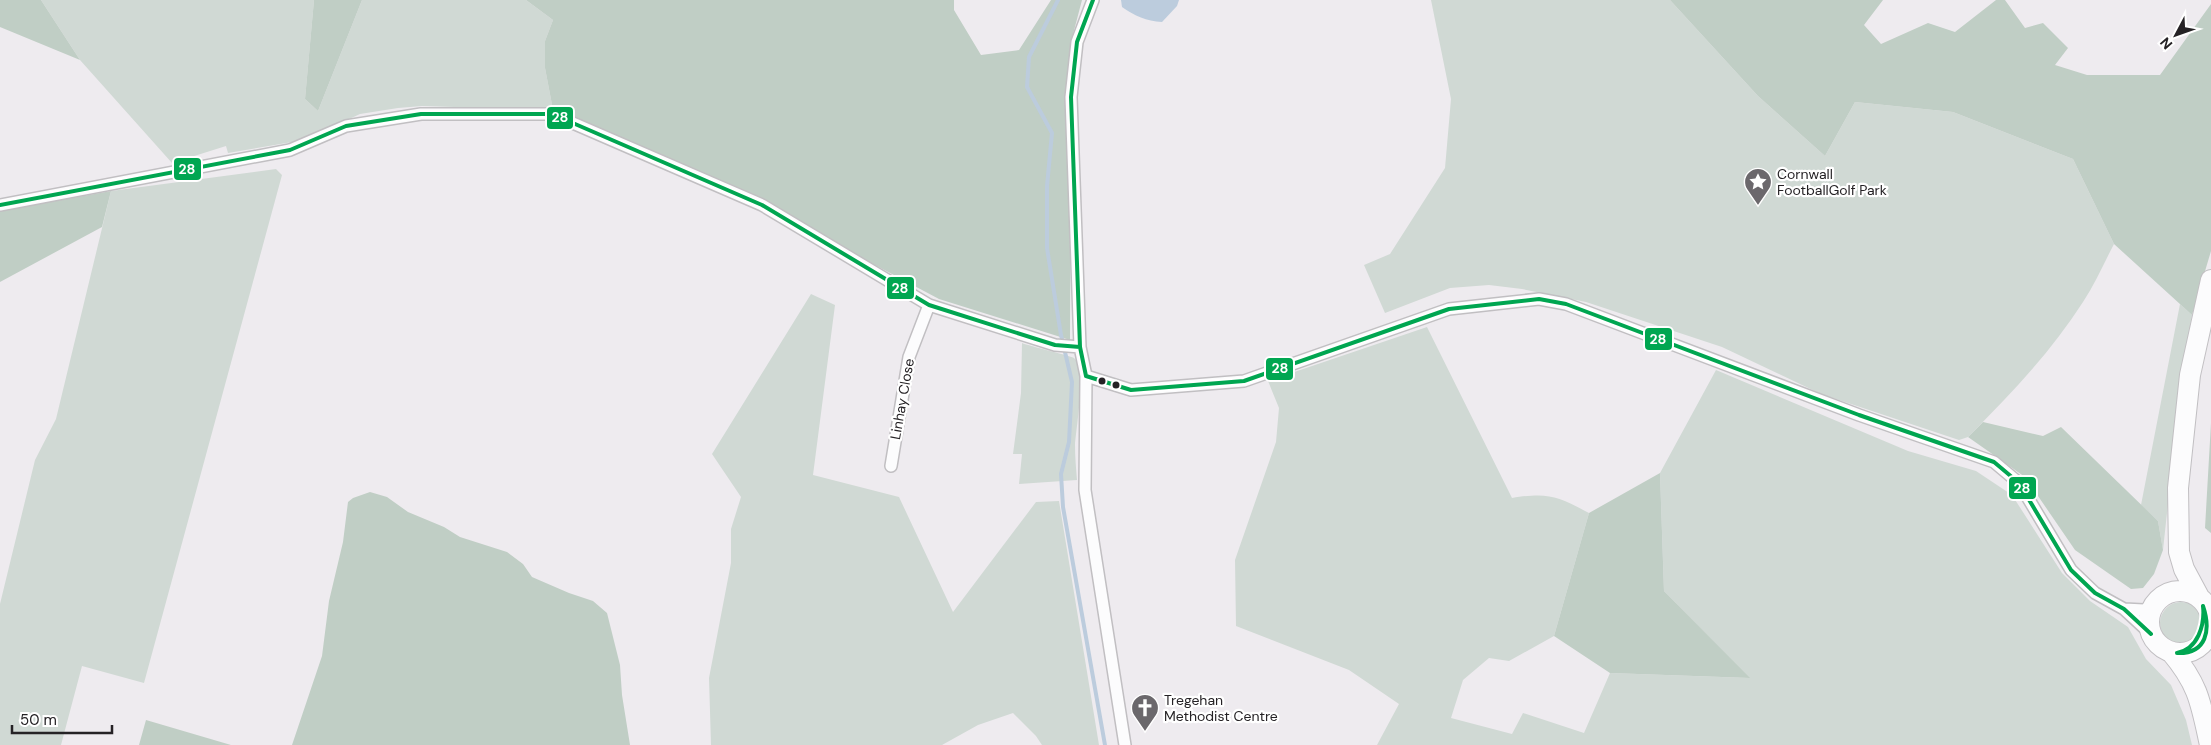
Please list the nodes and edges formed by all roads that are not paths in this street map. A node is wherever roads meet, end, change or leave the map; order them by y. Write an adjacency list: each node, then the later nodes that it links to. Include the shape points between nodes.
1 (1093, 0): 5 (street, via 1076,42 1071,97)
2 (0, 205): 4 (street, via 290,150 346,126 421,114 552,114 762,205)
3 (2211, 280): 8 (highway, via 2190,375 2178,488)
4 (929, 305): 5 (street, via 1056,344); 7 (street, Linhay Close, via 908,357)
5 (1074, 346): 6 (street)
6 (1086, 376): 11 (street, via 1131,390 1244,381 1448,309 1538,298 1566,304 1859,415 1994,462 2018,483 2071,570 2095,593); 16 (street, via 1085,490)
7 (891, 466)
8 (2180, 552): 9 (highway, via 2184,568); 10 (highway, via 2174,570)
9 (2205, 602): 10 (highway, via 2188,592 2176,591 2165,594); 13 (highway, via 2211,618)
10 (2154, 605): 11 (street, via 2144,610); 12 (highway, via 2149,623)
11 (2124, 609): 12 (street)
12 (2151, 634): 14 (highway, via 2157,643)
13 (2208, 636): 14 (highway, via 2188,652); 15 (highway, via 2198,677)
14 (2171, 652): 15 (highway)
15 (2198, 693): 17 (highway)
16 (1125, 745)
17 (2210, 745)

